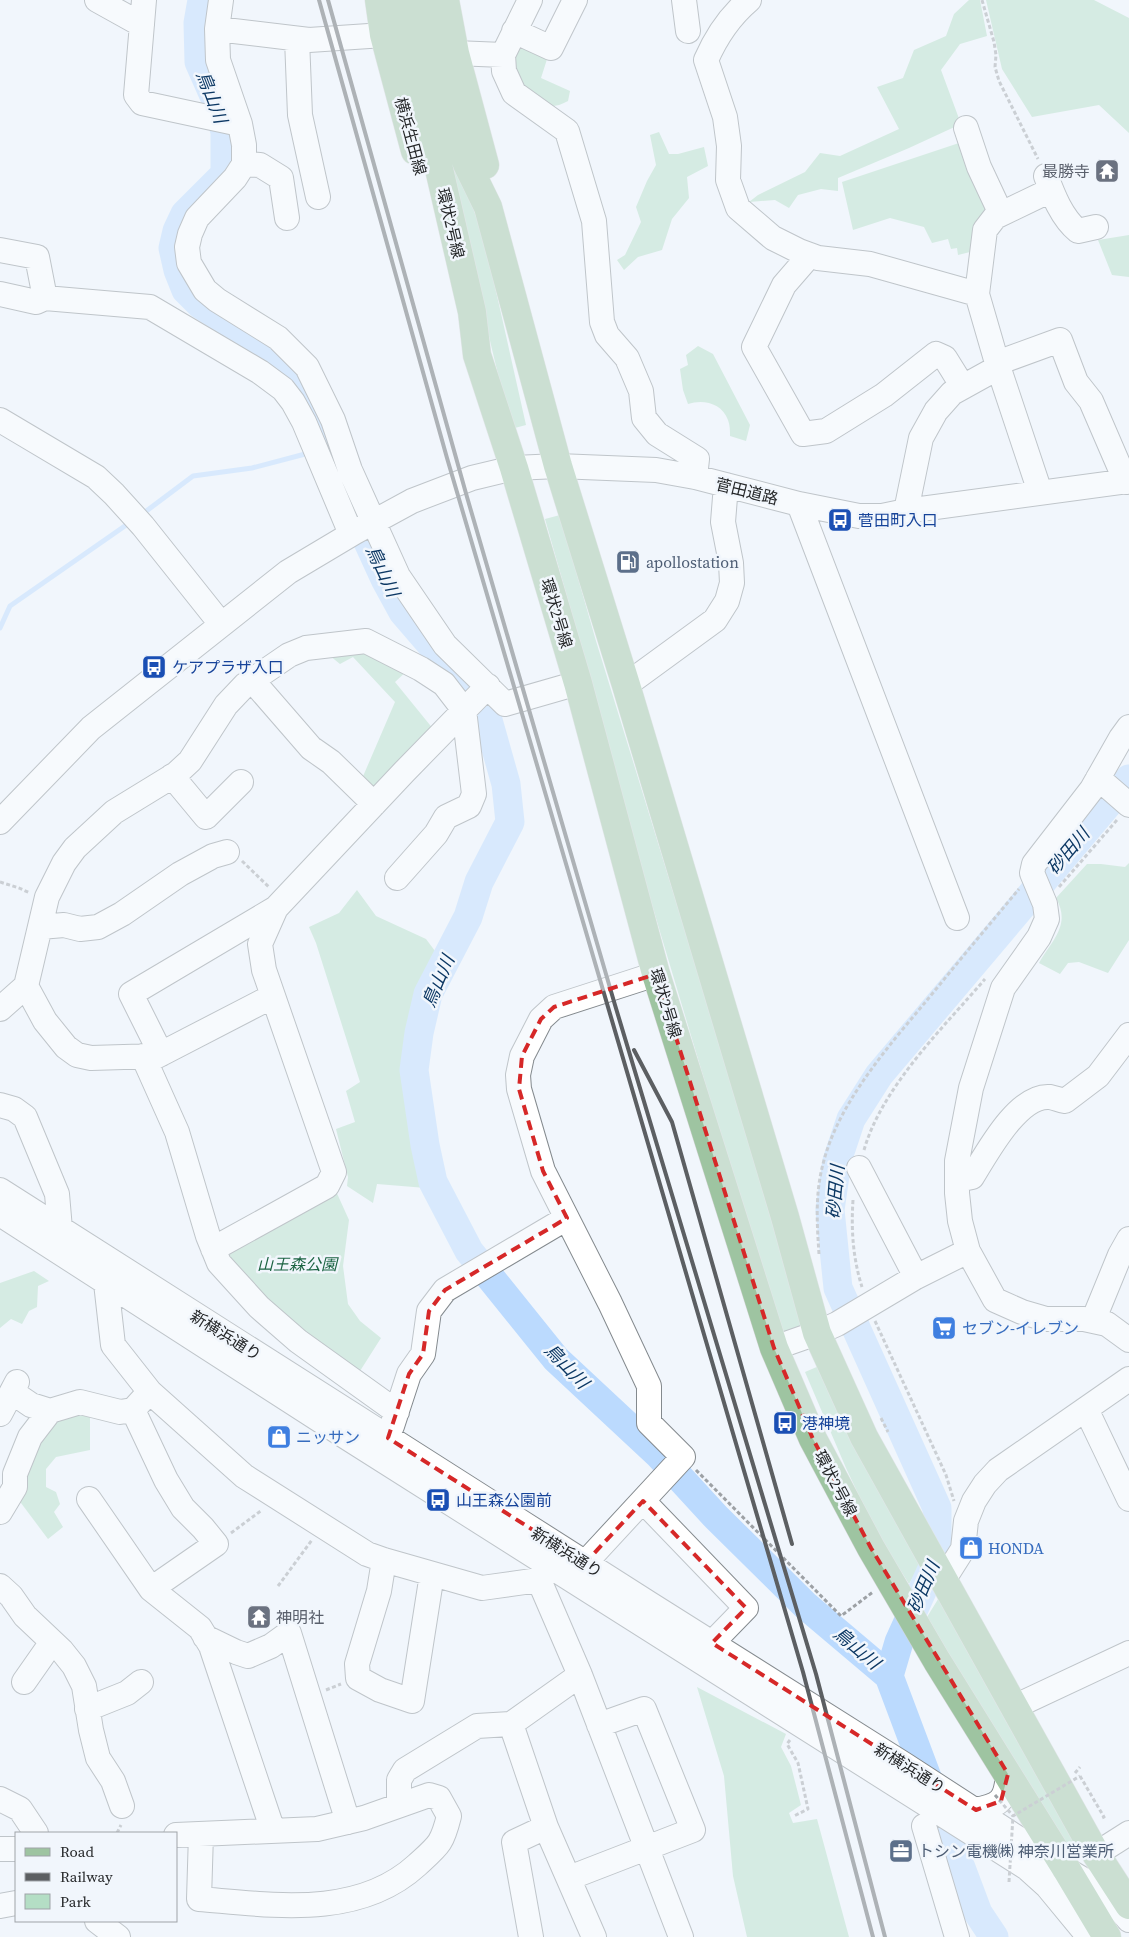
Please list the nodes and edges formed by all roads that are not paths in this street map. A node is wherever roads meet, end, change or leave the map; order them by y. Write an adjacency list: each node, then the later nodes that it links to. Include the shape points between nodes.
1 (97, 0): 12 (street)
2 (144, 0): 12 (street)
3 (221, 0): 13 (street)
4 (379, 0): 16 (main road, 横浜生田線)
5 (400, 0): 18 (main road, 環状2号線)
6 (422, 0): 18 (main road, 環状2号線)
7 (445, 0): 19 (main road)
8 (530, 0): 14 (street)
9 (575, 0): 14 (street, via 551,48)
10 (684, 0): 15 (street)
11 (749, 0): 30 (street, via 715,39 706,60 725,117 729,146 728,180 738,208 773,238)
12 (142, 25): 21 (street, via 136,95 142,103)
13 (217, 29): 17 (street); 21 (street)
14 (514, 31): 20 (street)
15 (688, 31)
16 (384, 35): 17 (street); 34 (main road, 横浜生田線, via 461,322)
17 (297, 39): 24 (street, via 300,115)
18 (420, 50): 25 (main road, 環状2号線); 34 (main road, 環状2号線, via 472,312)
19 (455, 54): 20 (street); 25 (main road, via 485,163)
20 (503, 55): 40 (street, via 504,72 514,93 567,131 594,221 602,322 607,335 627,358 641,391 644,418 657,434 697,459)
21 (226, 121): 23 (street, via 244,145)
22 (966, 128): 26 (street, via 979,167)
23 (244, 164): 27 (street, via 260,166 281,178); 46 (street, via 197,218 190,234 189,262 205,290 216,300 278,338 307,367 333,420 350,470)
24 (318, 197)
25 (488, 207): 38 (main road, 環状2号線)
26 (1001, 214): 28 (street, via 1049,183 1071,225 1078,231); 32 (street, via 985,230)
27 (287, 218)
28 (1096, 228)
29 (0, 250): 33 (street, via 37,257)
30 (810, 256): 32 (street, via 870,264); 36 (street, via 784,285 754,347 803,434 826,431 884,395 936,354 945,358)
31 (0, 294): 33 (street, via 36,302)
32 (977, 294): 35 (street)
33 (45, 298): 46 (street, via 150,307 283,388)
34 (477, 355): 39 (main road, 環状2号線)
35 (998, 365): 36 (street); 41 (street, via 1060,340 1076,382 1091,401); 43 (street)
36 (963, 387): 45 (street, via 952,393 936,411 921,438)
37 (0, 420): 47 (street, via 96,477 137,519)
38 (558, 466): 39 (street, 菅田道路); 40 (street, 菅田道路, via 656,470); 50 (main road, 環状2号線)
39 (514, 468): 46 (street, 菅田道路, via 472,478 420,498); 49 (main road, 環状2号線)
40 (696, 478): 42 (street, 菅田道路)
41 (1127, 481): 43 (street, 菅田道路)
42 (726, 486): 44 (street, 菅田道路); 50 (street, via 722,522 732,563 732,583 727,601 715,620)
43 (1040, 492): 45 (street, 菅田道路)
44 (800, 504): 45 (street, 菅田道路, via 859,516); 63 (street)
45 (906, 511)
46 (360, 530): 47 (street, 菅田道路, via 288,572); 51 (street, via 398,576 445,644)
47 (221, 624): 59 (street, 菅田道路, via 91,728)
48 (252, 680): 52 (street, via 289,655 306,648 366,641 413,664 444,684); 54 (street, via 226,705 190,761); 57 (street, via 311,748 331,762)
49 (578, 683): 51 (street, via 504,704); 65 (main road, 環状2号線)
50 (626, 685): 84 (main road, 環状2号線, via 786,1217)
51 (488, 686): 52 (street)
52 (464, 710): 57 (street); 61 (street, via 474,794 469,806 446,817 436,834)
53 (1129, 727): 56 (street)
54 (172, 776): 55 (street, via 206,817); 64 (street, via 114,812 75,848 47,896)
55 (241, 782)
56 (1102, 782): 58 (street); 73 (street, via 1034,864 1032,873 1045,904 1047,919 1040,937 1003,988 991,1022 966,1111)
57 (374, 804): 62 (street)
58 (1129, 805)
59 (0, 822)
60 (235, 856): 64 (street, via 214,856 98,927 80,929 64,925)
61 (397, 878)
62 (276, 908): 67 (street, via 260,944); 70 (street, via 131,994)
63 (957, 918)
64 (40, 928): 66 (street)
65 (656, 974): 76 (street, via 554,1007 541,1018 522,1056 519,1089 543,1171); 86 (main road, 環状2号線)
66 (26, 986): 68 (street); 70 (street, via 45,1021 66,1047 77,1055 91,1058)
67 (273, 996): 70 (street); 79 (street, via 334,1172 327,1186)
68 (0, 1009)
69 (1129, 1036): 73 (street, via 1098,1076 1065,1101 1049,1097 1029,1102 1011,1119 972,1177)
70 (152, 1055): 79 (street)
71 (0, 1105): 77 (street, via 25,1117 57,1194)
72 (858, 1168): 81 (street)
73 (957, 1180): 80 (street, via 960,1221)
74 (0, 1190): 77 (street, 新横浜通り)
75 (0, 1214): 82 (street, 新横浜通り)
76 (566, 1218): 92 (street, via 445,1290 429,1311 423,1354 409,1374); 97 (street, via 649,1386 649,1423 677,1464)
77 (60, 1229): 94 (street, 新横浜通り)
78 (1129, 1239): 83 (street)
79 (214, 1249): 92 (street, via 219,1263 260,1307 298,1341)
80 (968, 1251): 81 (street); 83 (street, via 995,1300 1046,1319 1084,1318)
81 (916, 1277): 84 (street)
82 (106, 1283): 88 (street, via 113,1346); 101 (street, 新横浜通り)
83 (1093, 1321): 85 (street, via 1107,1324)
84 (829, 1328): 86 (street); 103 (main road, 環状2号線, via 864,1437)
85 (1129, 1340)
86 (774, 1348): 117 (main road, 環状2号線, via 813,1439)
87 (1129, 1378): 89 (street)
88 (150, 1392): 90 (street); 99 (street, via 244,1476 367,1554)
89 (1086, 1409): 96 (street); 103 (street, via 998,1470 985,1484 966,1521 963,1549)
90 (133, 1410): 91 (street, via 120,1412 80,1402); 105 (street, via 183,1508 216,1544)
91 (50, 1411): 93 (street, via 31,1405 15,1387); 98 (street, via 30,1437 15,1474 15,1487)
92 (397, 1412): 94 (street)
93 (0, 1414)
94 (388, 1438): 100 (street, 新横浜通り)
95 (89, 1499): 105 (street)
96 (1129, 1499)
97 (643, 1501): 100 (street); 108 (street, via 746,1608)
98 (0, 1512)
99 (384, 1560): 102 (street); 102 (street, via 379,1591 357,1664 358,1678 412,1702)
100 (585, 1563): 101 (street); 108 (street, 新横浜通り)
101 (544, 1573): 102 (street, via 482,1588); 110 (street); 141 (street, 新横浜通り, via 801,1725 1027,1868 1047,1886)
102 (432, 1574)
103 (944, 1578): 113 (main road, 環状2号線)
104 (0, 1586): 107 (street, via 11,1596)
105 (151, 1589): 106 (street, via 200,1628)
106 (205, 1637): 122 (street, via 248,1656 290,1633); 125 (street, via 211,1646)
107 (43, 1641): 111 (street); 114 (street, via 74,1666 84,1686)
108 (712, 1643): 121 (street, 新横浜通り)
109 (1129, 1653): 113 (street)
110 (580, 1675): 115 (street); 116 (street)
111 (24, 1682)
112 (141, 1682): 114 (street, via 127,1693)
113 (1014, 1707): 133 (main road, 環状2号線)
114 (87, 1709): 120 (street, via 98,1758 113,1781)
115 (511, 1724): 119 (street, via 478,1726 405,1770 399,1780); 124 (street)
116 (599, 1725): 130 (street); 130 (street, via 644,1709 693,1830)
117 (1001, 1784): 121 (street, via 1007,1786 1001,1801 988,1808); 134 (main road, 環状2号線)
118 (0, 1799): 126 (street, via 20,1809)
119 (399, 1804): 122 (street); 128 (street, via 429,1795 439,1798 449,1816 439,1845 405,1876 367,1896 325,1905 283,1906 199,1899)
120 (122, 1806)
121 (974, 1809): 134 (street, 新横浜通り)
122 (348, 1822): 125 (street, via 317,1829)
123 (924, 1826): 146 (street)
124 (546, 1827): 135 (street); 143 (street, via 514,1842)
125 (273, 1831): 128 (street)
126 (35, 1832)
127 (1129, 1833): 133 (street)
128 (201, 1834): 129 (street)
129 (178, 1835)
130 (647, 1848): 135 (street); 145 (street)
131 (0, 1849): 132 (street)
132 (15, 1849)
133 (1096, 1854): 137 (main road, 環状2号線)
134 (1068, 1870): 139 (street, 新横浜通り, via 1096,1887); 141 (main road, 環状2号線)
135 (569, 1878): 144 (street)
136 (15, 1902): 138 (street)
137 (1129, 1905)
138 (0, 1906)
139 (1129, 1920)
140 (98, 1922): 142 (street)
141 (1088, 1935)
142 (118, 1937)
143 (531, 1937)
144 (594, 1937)
145 (681, 1937)
146 (957, 1937)

